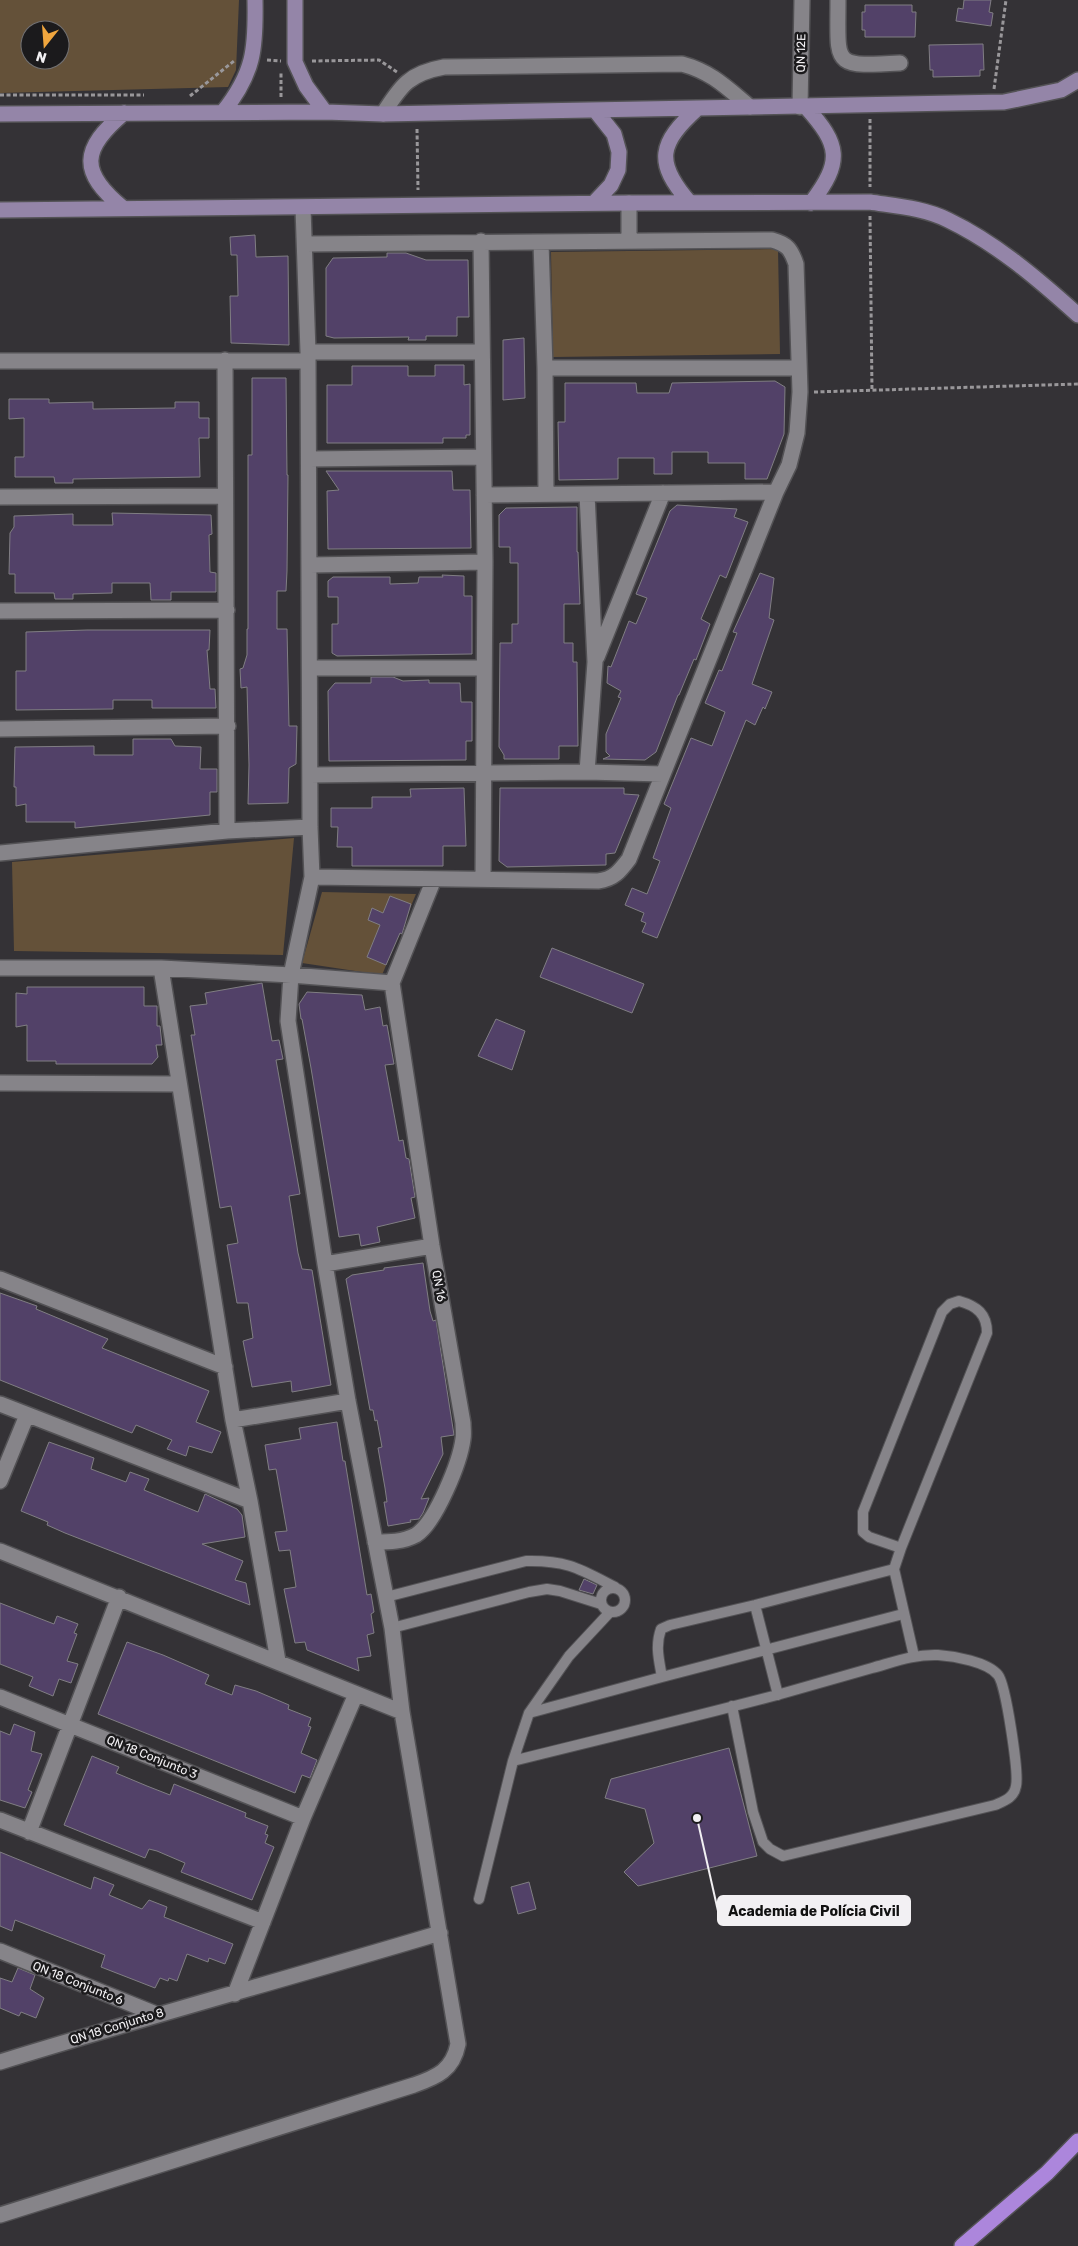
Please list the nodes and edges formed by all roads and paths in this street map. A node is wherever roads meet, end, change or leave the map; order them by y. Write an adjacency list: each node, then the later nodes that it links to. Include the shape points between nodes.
1 (255, 0): 6 (main road)
2 (295, 0): 7 (main road)
3 (802, 0): 17 (street, QN 12E)
4 (838, 0): 8 (street, via 840,58 858,65)
5 (1006, 0): 11 (path, via 994,89)
6 (253, 59): 7 (path); 14 (path, via 232,61 191,96); 20 (main road, via 245,81)
7 (295, 62): 9 (path, via 379,60); 21 (main road, via 306,86)
8 (900, 62)
9 (408, 79): 16 (street, via 425,70 444,66 682,64 714,77); 25 (street)
10 (1078, 80): 15 (main road, via 1061,90 1004,102)
11 (984, 89)
12 (0, 95): 13 (path)
13 (153, 95)
14 (182, 96)
15 (870, 106): 17 (main road); 26 (path)
16 (750, 107): 17 (main road); 18 (main road)
17 (803, 107): 30 (main road, via 822,126 833,145 833,164 828,182)
18 (698, 108): 19 (main road); 29 (main road, via 679,125 669,140 665,156 667,171)
19 (595, 110): 23 (main road); 27 (main road, via 614,134 619,152 618,170 611,185)
20 (223, 112): 21 (main road); 22 (main road)
21 (325, 112): 25 (main road)
22 (124, 113): 24 (main road); 32 (main road, via 104,130 95,145 91,163 93,177 104,192)
23 (416, 113): 25 (main road); 31 (path)
24 (0, 114)
25 (383, 114)
26 (870, 202): 30 (main road); 39 (main road, via 909,207 947,219 1005,255); 47 (path)
27 (594, 203): 28 (main road); 31 (main road)
28 (629, 203): 29 (main road); 36 (street)
29 (690, 203): 30 (main road)
30 (811, 203)
31 (418, 206): 33 (main road)
32 (123, 208): 33 (main road); 34 (main road)
33 (303, 208): 38 (street)
34 (0, 210)
35 (480, 241): 37 (street); 38 (street); 40 (street)
36 (630, 241): 37 (street); 45 (street, via 772,240 783,243 791,250 796,264)
37 (541, 242): 44 (street)
38 (305, 244): 41 (street)
39 (1078, 315)
40 (482, 352): 41 (street); 49 (street)
41 (308, 356): 42 (street); 50 (street)
42 (225, 360): 43 (street); 56 (street)
43 (0, 361)
44 (545, 368): 45 (street); 52 (street)
45 (799, 368): 48 (street)
46 (1078, 384): 47 (path)
47 (872, 391): 48 (path)
48 (800, 392): 51 (street, via 797,433 789,465)
49 (483, 457): 50 (street); 55 (street)
50 (309, 459): 59 (street)
51 (776, 492): 54 (street); 69 (street)
52 (546, 494): 53 (street); 55 (street)
53 (587, 494): 54 (street); 62 (street)
54 (663, 494): 62 (street)
55 (484, 495): 58 (street)
56 (225, 496): 57 (street); 60 (street)
57 (0, 497)
58 (485, 562): 59 (street); 64 (street)
59 (310, 566): 63 (street)
60 (227, 610): 61 (street); 65 (street)
61 (0, 612)
62 (595, 662): 67 (street)
63 (311, 668): 64 (street); 70 (street)
64 (483, 668): 68 (street)
65 (228, 726): 66 (street); 72 (street)
66 (0, 729)
67 (587, 772): 68 (street); 69 (street)
68 (484, 774): 70 (street); 75 (street)
69 (663, 774): 75 (street, via 628,859 610,879)
70 (310, 775): 71 (street)
71 (310, 827): 72 (street); 74 (street)
72 (228, 830): 73 (street)
73 (0, 853)
74 (312, 877): 76 (street); 79 (street)
75 (483, 878): 76 (street)
76 (434, 879): 80 (street)
77 (0, 968): 78 (street)
78 (161, 968): 79 (street); 82 (street)
79 (291, 975): 80 (street); 84 (street, via 288,1021)
80 (392, 983): 83 (street, QN 16)
81 (0, 1083): 82 (street)
82 (178, 1084): 86 (street)
83 (432, 1246): 84 (street); 93 (street, QN 16, via 463,1423 463,1439 444,1495 430,1523 401,1541)
84 (325, 1264): 87 (street)
85 (0, 1279): 86 (street)
86 (226, 1367): 90 (street)
87 (348, 1401): 90 (street); 93 (street)
88 (0, 1404): 89 (street)
89 (27, 1415): 91 (street); 92 (street)
90 (233, 1420): 92 (street)
91 (0, 1481)
92 (250, 1501): 107 (street)
93 (374, 1542): 99 (street)
94 (901, 1548): 94 (lane, via 987,1333 987,1322 980,1310 959,1301 942,1312 864,1512 863,1532); 96 (lane)
95 (0, 1551): 98 (street)
96 (894, 1569): 101 (lane); 103 (lane)
97 (615, 1587): 99 (lane, via 567,1563 526,1561); 100 (lane, via 602,1594); 102 (lane, via 626,1600 621,1610)
98 (119, 1597): 107 (street); 115 (street)
99 (386, 1597): 104 (street)
100 (601, 1604): 102 (lane); 104 (lane, via 547,1589)
101 (755, 1606): 105 (lane); 108 (lane, via 670,1624 661,1630 657,1650)
102 (610, 1612): 114 (lane, via 568,1656)
103 (903, 1614): 105 (lane); 106 (lane)
104 (392, 1628): 113 (street)
105 (765, 1651): 108 (lane); 110 (lane)
106 (914, 1656): 110 (lane); 112 (lane, via 962,1659 988,1667 999,1675 1017,1772 1016,1787 1005,1801 788,1856 778,1854 763,1842 753,1812)
107 (278, 1660): 109 (street)
108 (662, 1677): 114 (lane)
109 (356, 1694): 113 (street); 117 (street)
110 (778, 1695): 112 (lane)
111 (0, 1697): 115 (street, QN 18 Conjunto 3)
112 (732, 1706): 116 (lane)
113 (402, 1712): 122 (street)
114 (529, 1713): 116 (lane)
115 (71, 1724): 117 (street, QN 18 Conjunto 3); 119 (street)
116 (513, 1761): 120 (lane)
117 (303, 1818): 121 (street)
118 (0, 1820): 119 (street)
119 (29, 1832): 121 (street)
120 (479, 1898)
121 (263, 1922): 124 (street)
122 (440, 1933): 124 (street, QN 18 Conjunto 8); 128 (street, via 458,2044 455,2057 438,2076)
123 (0, 1951): 125 (street, QN 18 Conjunto 6)
124 (235, 1994): 125 (street, QN 18 Conjunto 8)
125 (156, 2014): 126 (street, QN 18 Conjunto 8)
126 (0, 2062)
127 (1078, 2141): 129 (highway, via 1047,2173)
128 (0, 2215)
129 (962, 2246)

